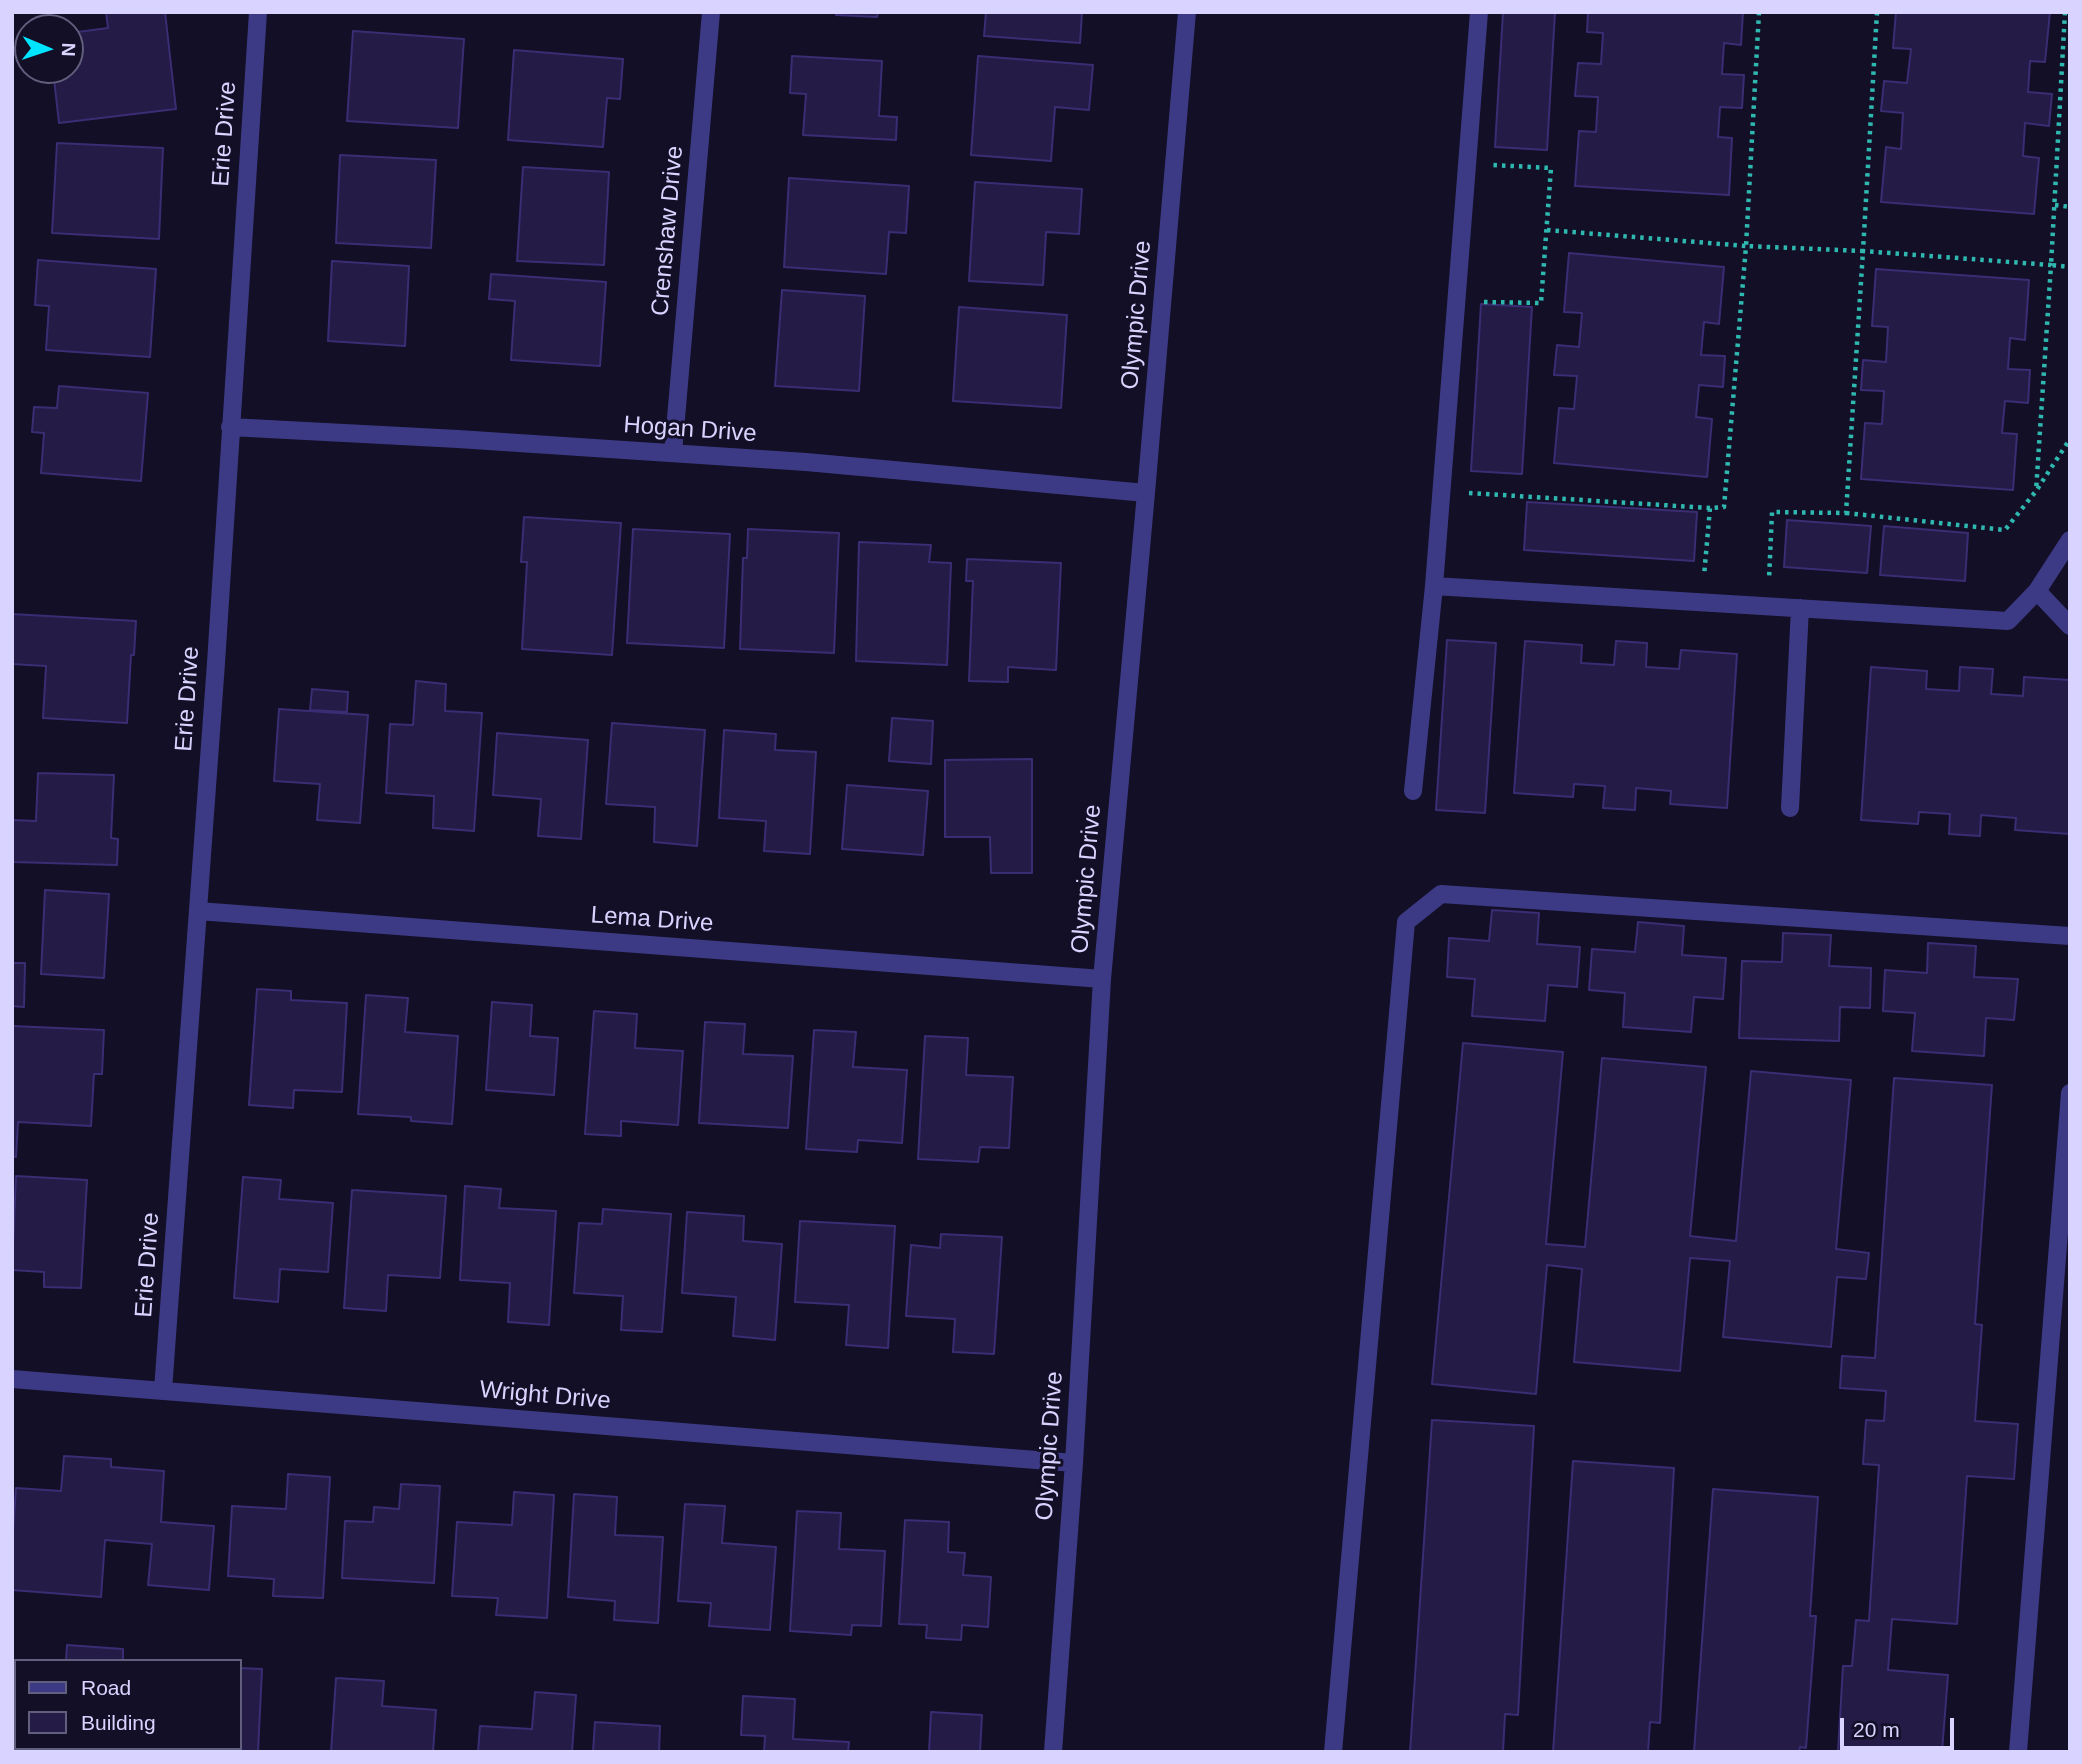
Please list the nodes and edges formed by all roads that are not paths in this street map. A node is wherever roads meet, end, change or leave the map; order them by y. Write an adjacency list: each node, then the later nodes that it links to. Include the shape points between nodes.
1 (258, 12): 5 (street, Erie Drive)
2 (711, 12): 6 (street, Crenshaw Drive)
3 (1186, 12): 7 (street, Olympic Drive)
4 (1479, 12): 9 (street)
5 (230, 427): 6 (street, Hogan Drive); 15 (street, Erie Drive)
6 (673, 453): 7 (street, Hogan Drive)
7 (1146, 493): 17 (street, Olympic Drive)
8 (2070, 540): 10 (street)
9 (1434, 586): 11 (street); 13 (street)
10 (2037, 591): 11 (street, via 2008,621); 12 (street)
11 (1800, 608): 14 (street)
12 (2070, 626)
13 (1413, 791)
14 (1790, 808)
15 (198, 911): 17 (street, Lema Drive); 20 (street, Erie Drive)
16 (2070, 936): 23 (street, via 1441,894 1406,922)
17 (1102, 979): 21 (street, Olympic Drive)
18 (2070, 1093): 24 (street)
19 (12, 1379): 20 (street, Wright Drive)
20 (163, 1390): 21 (street, Wright Drive)
21 (1073, 1464): 22 (street, Olympic Drive)
22 (1053, 1752)
23 (1333, 1752)
24 (2018, 1752)

